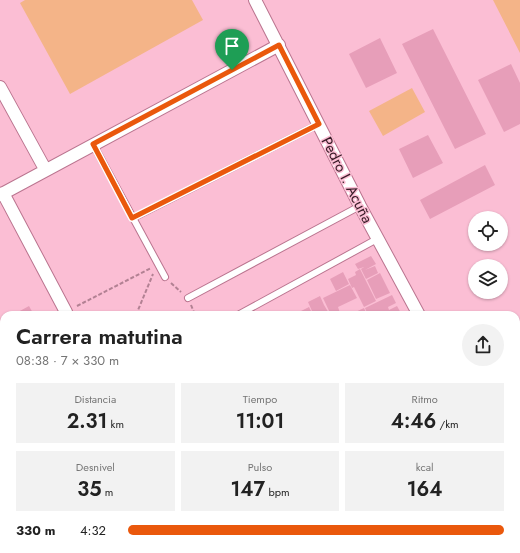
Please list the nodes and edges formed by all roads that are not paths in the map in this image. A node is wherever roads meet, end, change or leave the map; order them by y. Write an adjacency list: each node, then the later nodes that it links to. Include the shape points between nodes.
1 (255, 0): 2 (street, Pedro I. Acuña)
2 (279, 45): 4 (street, Pedro I. Acuña); 5 (street)
3 (0, 87): 6 (street)
4 (319, 124): 8 (street, Pedro I. Acuña); 9 (lane)
5 (93, 144): 6 (street); 9 (lane)
6 (45, 169): 7 (street)
7 (2, 194): 13 (street)
8 (360, 206): 10 (street, Pedro I. Acuña); 12 (lane)
9 (132, 218): 11 (lane)
10 (377, 239): 14 (lane); 15 (street, Pedro I. Acuña)
11 (164, 277)
12 (188, 298)
13 (65, 311)
14 (245, 311)
15 (415, 311)

